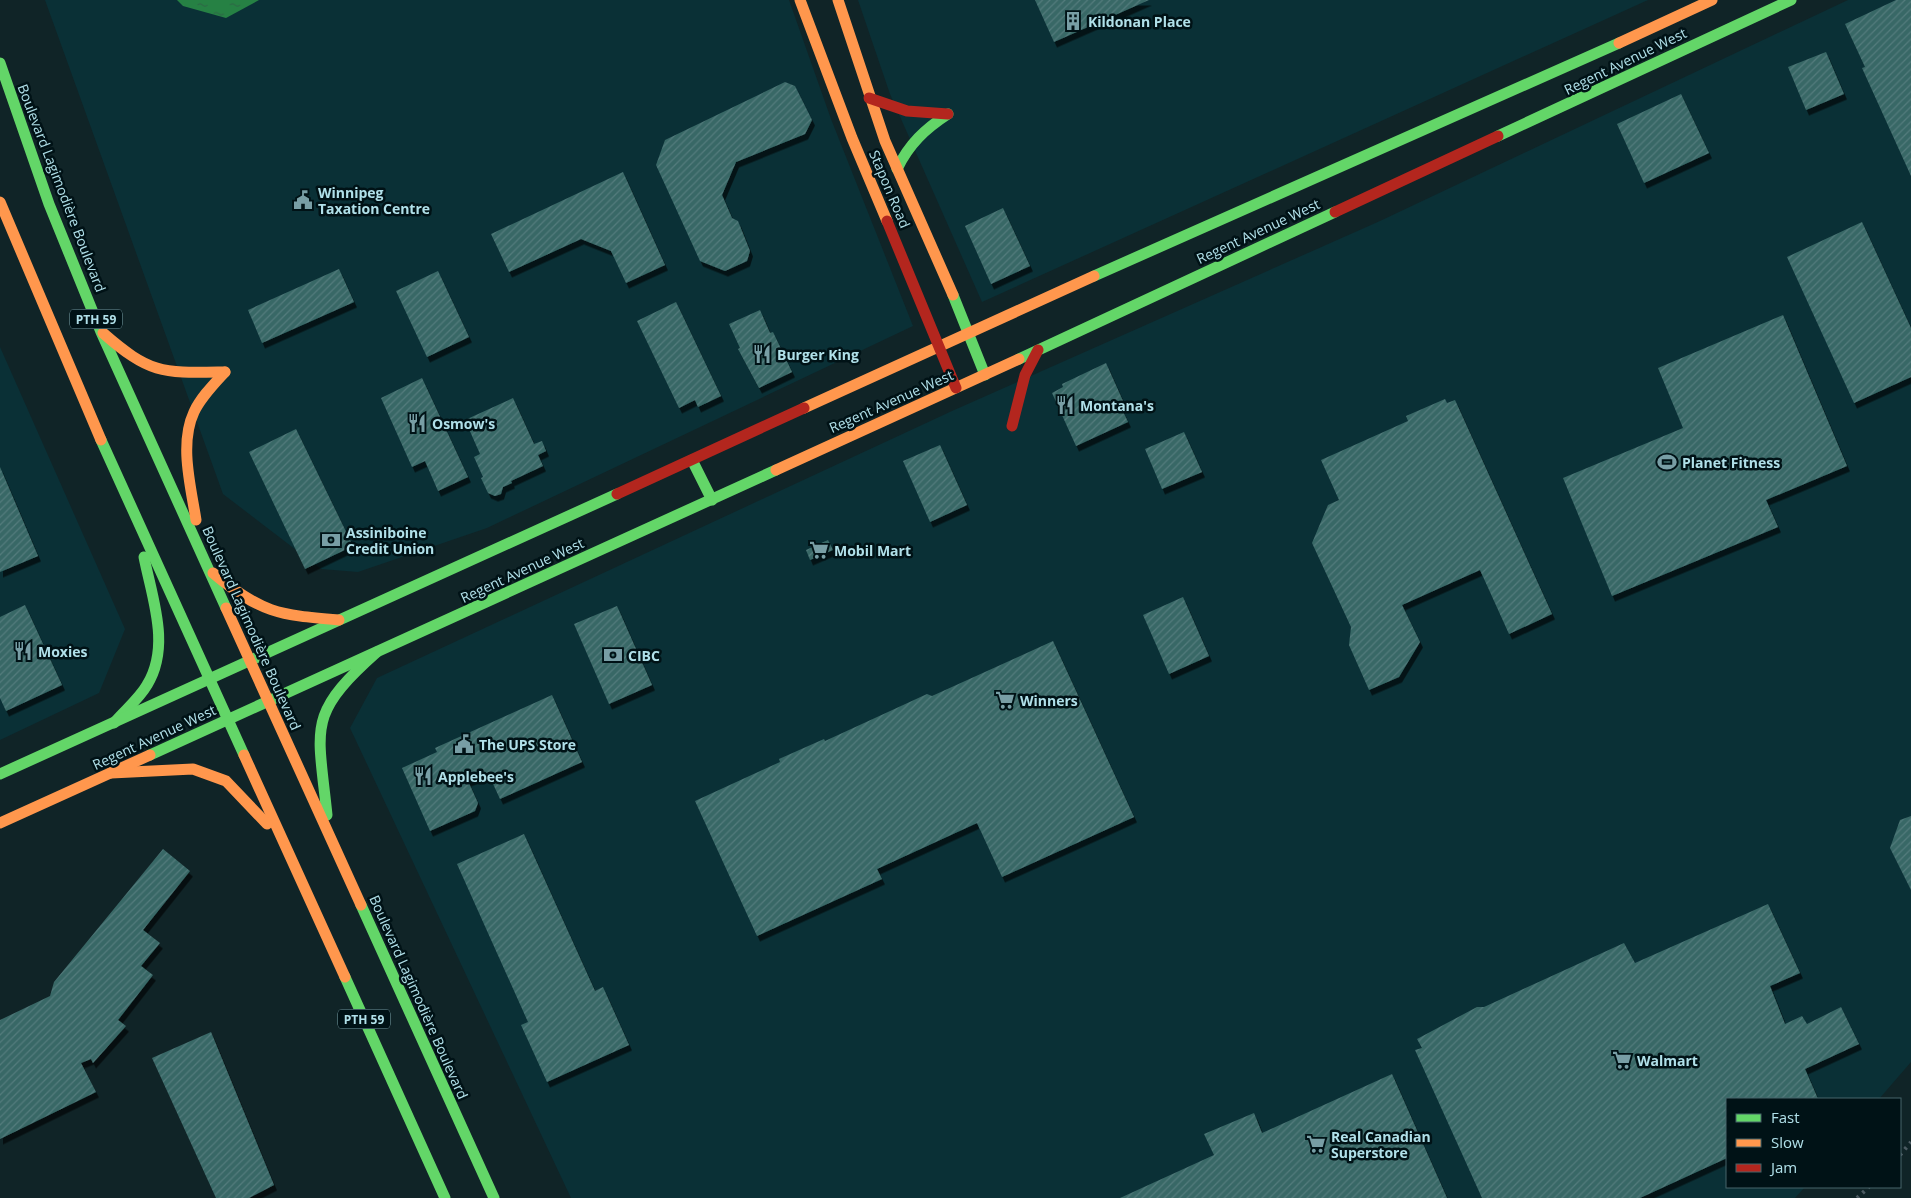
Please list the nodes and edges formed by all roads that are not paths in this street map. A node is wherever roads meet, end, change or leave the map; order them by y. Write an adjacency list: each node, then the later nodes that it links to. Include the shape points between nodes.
1 (800, 0): 20 (main road, Stapon Road)
2 (838, 0): 10 (main road, Stapon Road, via 842,26)
3 (1712, 0): 7 (main road, Regent Avenue West, via 1696,12)
4 (1766, 0): 5 (main road)
5 (1788, 1): 13 (main road, Regent Avenue West, via 1691,41)
6 (0, 63): 18 (main road, Boulevard Lagimodière Boulevard / PTH 59, via 55,220)
7 (1556, 71): 8 (main road); 9 (main road, Regent Avenue West)
8 (1542, 91)
9 (1506, 92): 12 (main road); 19 (main road, Regent Avenue West)
10 (869, 98): 16 (main road, Stapon Road); 16 (main road, via 890,108 918,115 948,114 915,137 904,151)
11 (1536, 106): 13 (main road)
12 (1502, 109)
13 (1531, 122): 15 (main road, Regent Avenue West)
14 (1494, 126): 15 (main road)
15 (1485, 142): 21 (main road, Regent Avenue West)
16 (897, 169): 19 (main road, Stapon Road)
17 (0, 202): 27 (main road, PTH 59)
18 (101, 332): 28 (main road, Boulevard Lagimodière Boulevard / PTH 59); 28 (main road, via 151,368 225,372 202,398 191,418 188,432 189,471)
19 (969, 332): 20 (main road, Regent Avenue West); 22 (main road, Stapon Road)
20 (939, 345): 23 (main road, Stapon Road); 25 (main road, Regent Avenue West)
21 (1038, 350): 22 (main road, Regent Avenue West); 24 (main road, via 1025,374)
22 (984, 375): 23 (main road, Regent Avenue West)
23 (956, 388): 26 (main road, Regent Avenue West)
24 (1012, 426)
25 (692, 460): 26 (main road); 30 (main road, Regent Avenue West)
26 (712, 500): 31 (main road, Regent Avenue West)
27 (138, 522): 33 (main road, PTH 59); 36 (main road, via 159,649 147,685)
28 (201, 551): 29 (main road, Boulevard Lagimodière Boulevard / PTH 59)
29 (208, 568): 30 (main road, via 247,600 264,609); 32 (main road, Boulevard Lagimodière Boulevard / PTH 59)
30 (339, 620): 32 (main road, Regent Avenue West)
31 (377, 652): 34 (main road, Regent Avenue West); 40 (main road, via 336,692 322,718 320,738)
32 (250, 661): 33 (main road, Regent Avenue West); 34 (main road, Boulevard Lagimodière Boulevard / PTH 59)
33 (210, 680): 35 (main road, PTH 59); 36 (main road, Regent Avenue West)
34 (269, 702): 35 (main road, Regent Avenue West); 40 (main road, Boulevard Lagimodière Boulevard / PTH 59)
35 (227, 720): 37 (main road, Regent Avenue West); 41 (main road, PTH 59)
36 (114, 723): 38 (main road, Regent Avenue West)
37 (112, 773): 39 (main road, Regent Avenue West); 41 (main road, via 193,769 226,781)
38 (0, 774)
39 (0, 823)
40 (328, 834): 43 (main road, Boulevard Lagimodière Boulevard / PTH 59)
41 (283, 840): 42 (main road, PTH 59)
42 (445, 1198)
43 (494, 1198)

